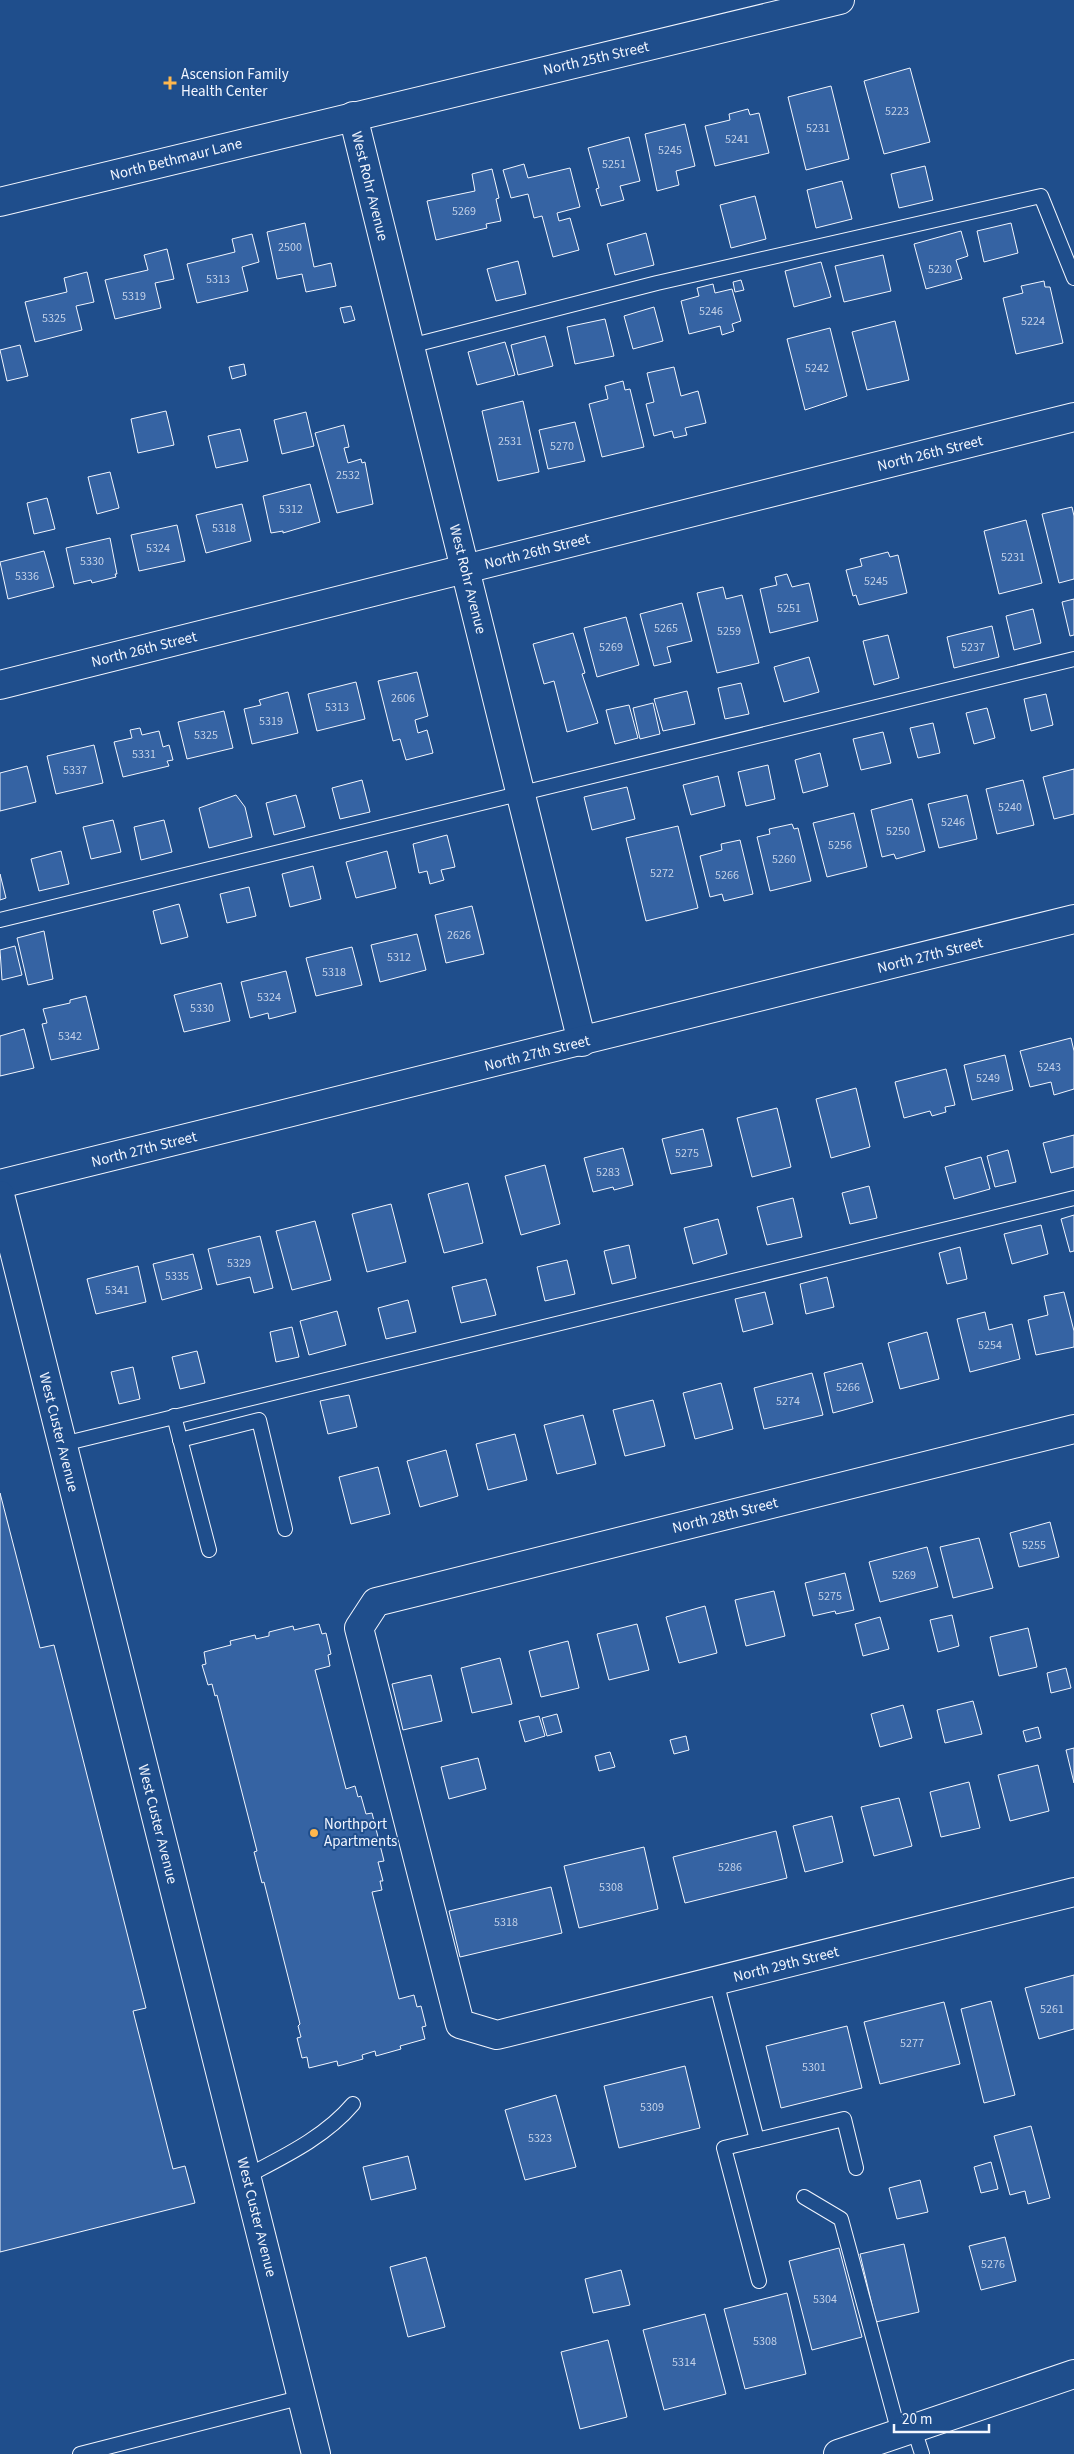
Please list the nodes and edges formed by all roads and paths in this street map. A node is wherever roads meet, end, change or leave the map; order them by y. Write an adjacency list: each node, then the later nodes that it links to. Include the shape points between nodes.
1 (840, 0): 2 (street, North 25th Street)
2 (353, 116): 3 (street, North Bethmaur Lane); 5 (street, West Rohr Avenue)
3 (0, 202)
4 (1074, 278): 5 (lane, via 1040,196 657,283)
5 (410, 346): 7 (street, West Rohr Avenue)
6 (1074, 418): 7 (street, North 26th Street)
7 (465, 569): 9 (street, North 26th Street); 10 (street, West Rohr Avenue)
8 (1074, 659): 10 (lane)
9 (0, 686)
10 (522, 793): 12 (lane); 13 (street, West Rohr Avenue)
11 (1074, 919): 13 (street, North 27th Street)
12 (0, 920)
13 (582, 1042): 14 (street, North 27th Street)
14 (0, 1184)
15 (0, 1195): 22 (street, West Custer Avenue)
16 (1074, 1198): 17 (lane)
17 (253, 1397): 18 (lane); 19 (lane)
18 (174, 1416): 21 (lane); 22 (lane)
19 (259, 1420): 21 (lane); 23 (lane)
20 (1074, 1429): 27 (street, North 28th Street, via 376,1602 359,1628 460,2024)
21 (180, 1440): 24 (lane)
22 (62, 1444): 31 (street, West Custer Avenue)
23 (285, 1529)
24 (209, 1550)
25 (1074, 1892): 26 (street, North 29th Street)
26 (716, 1981): 27 (street, North 29th Street); 29 (lane)
27 (497, 2035)
28 (353, 2104): 31 (lane, via 342,2117 307,2144)
29 (757, 2140): 30 (lane, via 844,2119); 33 (lane, via 724,2148)
30 (856, 2168)
31 (247, 2176): 35 (street, West Custer Avenue)
32 (804, 2197): 36 (lane, via 841,2219)
33 (759, 2281)
34 (1074, 2374): 36 (street)
35 (303, 2397): 37 (lane); 38 (street, West Custer Avenue)
36 (906, 2431): 39 (street); 40 (lane)
37 (80, 2454)
38 (316, 2454)
39 (838, 2454)
40 (922, 2454)

